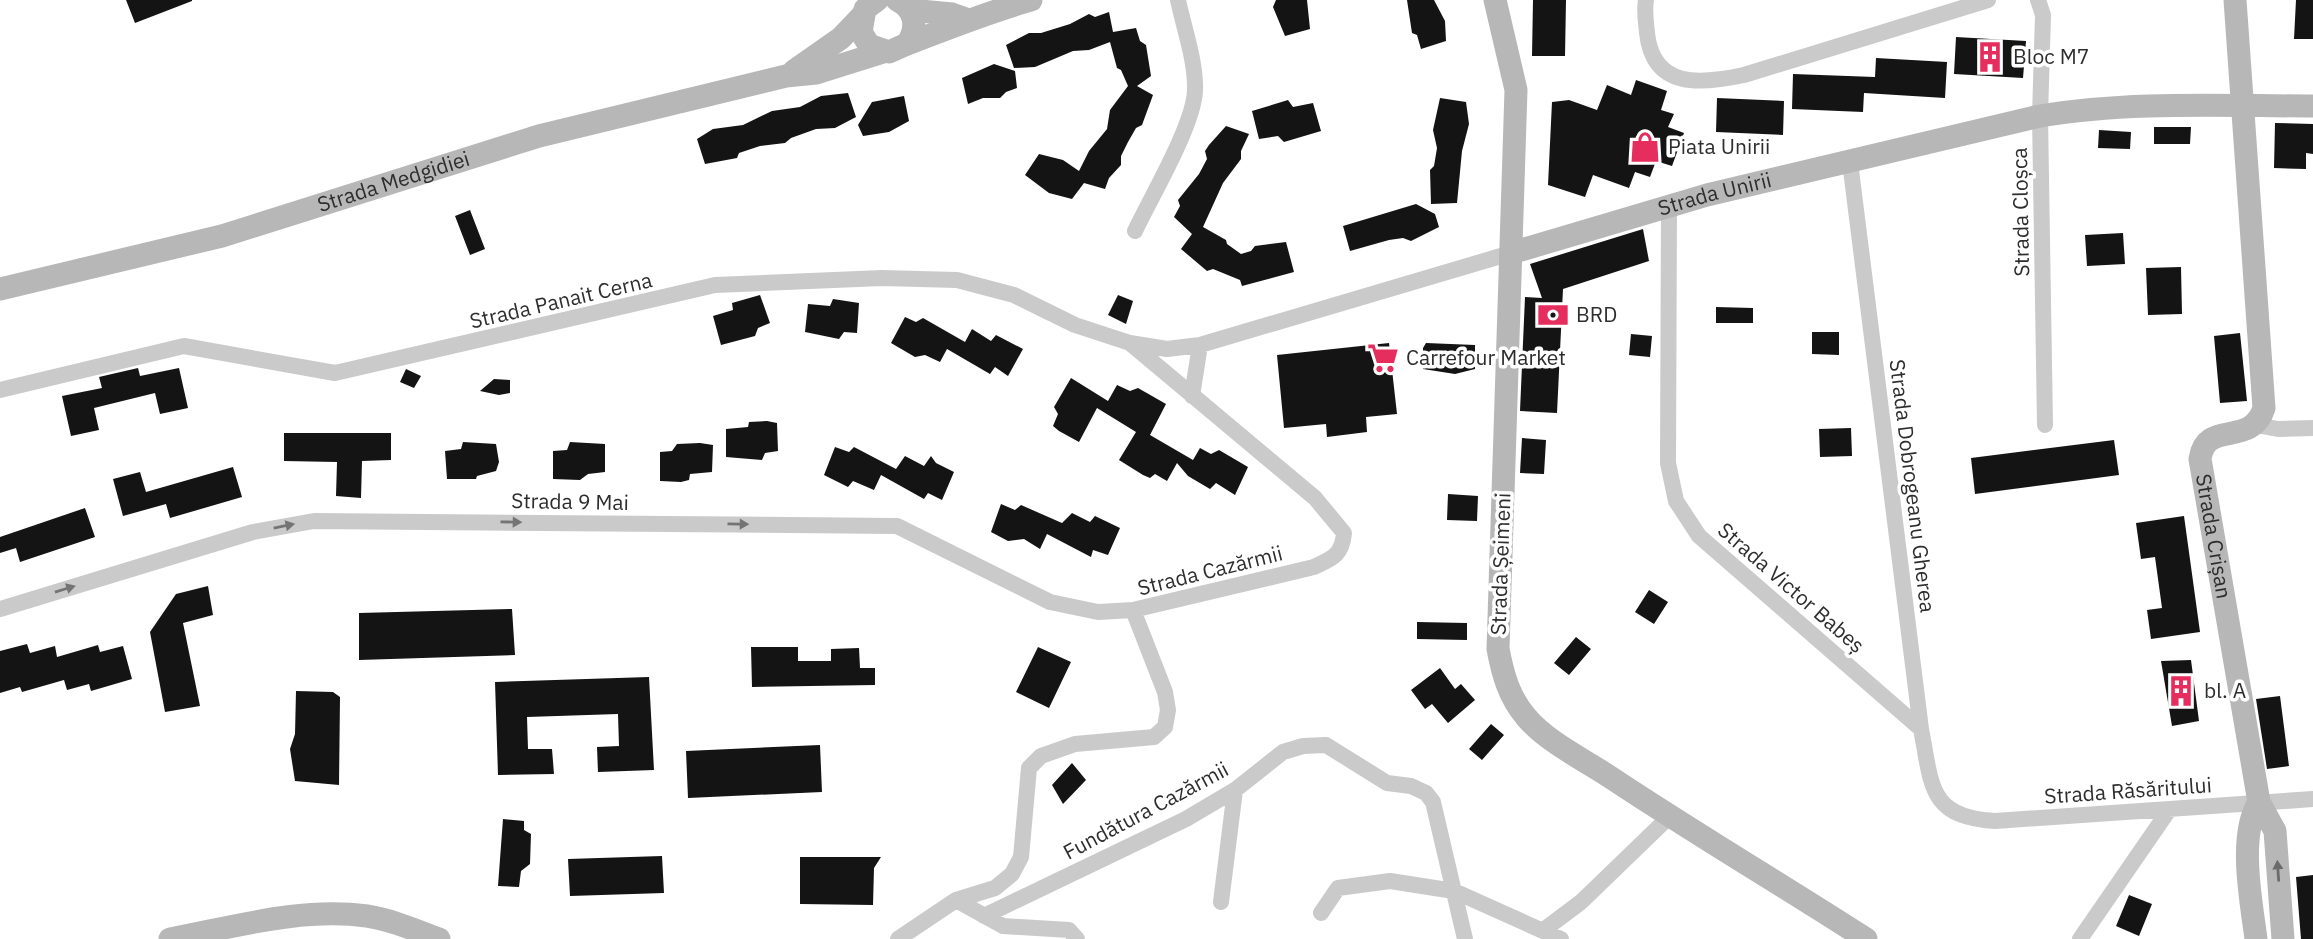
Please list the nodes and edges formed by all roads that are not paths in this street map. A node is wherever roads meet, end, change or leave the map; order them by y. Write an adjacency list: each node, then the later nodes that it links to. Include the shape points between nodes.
1 (1031, 0): 10 (main road)
2 (1178, 0): 19 (street, via 1195,93 1186,123)
3 (1495, 0): 20 (main road, Strada Șeimeni, via 1516,90)
4 (1646, 0): 5 (street, via 1652,56 1664,70 1685,81 1708,82)
5 (1987, 0)
6 (2038, 0): 16 (street, Strada Cloșca, via 2043,15)
7 (2235, 0): 14 (main road)
8 (906, 4): 10 (main road); 11 (main road, via 914,27)
9 (870, 8): 12 (main road, via 864,39); 13 (main road, Strada Medgidiei, via 841,38)
10 (966, 19): 11 (main road, via 953,29)
11 (907, 44): 12 (main road, Strada Medgidiei)
12 (883, 52): 13 (main road, Strada Medgidiei, via 816,73)
13 (786, 76): 21 (main road, Strada Medgidiei, via 539,136 222,236)
14 (2243, 106): 15 (main road, Strada Unirii); 16 (main road, Strada Unirii, via 2069,111); 27 (main road, via 2265,394)
15 (2313, 106)
16 (2040, 116): 17 (main road, Strada Unirii); 26 (street, Strada Cloșca)
17 (1850, 162): 18 (main road, Strada Unirii); 31 (street, Strada Dobrogeanu Gherea)
18 (1669, 205): 20 (main road, Strada Unirii); 31 (street, Strada Victor Babeș, via 1668,463 1676,501 1699,536)
19 (1135, 231)
20 (1511, 253): 23 (street, Strada Unirii); 37 (main road, Strada Șeimeni, via 1499,649 1503,676 1528,720)
21 (0, 289)
22 (1130, 343): 23 (street, Strada Unirii, via 1167,349); 24 (street, Strada Panait Cerna, via 1075,325 1014,295 957,280 856,279 715,285 335,373 184,346); 25 (street, Strada Cazărmii)
23 (1200, 345): 25 (street)
24 (0, 390)
25 (1192, 396): 30 (street, Strada Cazărmii, via 1315,498 1344,533 1343,547 1338,555 1314,567)
26 (2045, 425)
27 (2256, 425): 28 (street); 34 (main road, Strada Crișan, via 2208,440 2200,459)
28 (2313, 428)
29 (0, 609): 30 (street, Strada 9 Mai, one-way to 30, via 253,532 314,521 366,521 897,526 1050,602 1098,612)
30 (1133, 610): 39 (street, Strada Cazărmii, via 1165,692 1165,727 1154,737 1075,744 1041,756 1029,768 1021,857 1012,874 995,888)
31 (1921, 729): 35 (street, Strada Dobrogeanu Gherea, via 1932,785)
32 (1235, 790): 38 (street, Fundătura Cazărmii, via 1283,752 1315,744 1341,752 1387,782 1426,793 1433,802); 40 (street); 42 (street, Fundătura Cazărmii, via 1186,819)
33 (2313, 799): 34 (street, Strada Răsăritului)
34 (2259, 802): 36 (street, Strada Răsăritului); 53 (main road, via 2247,833); 54 (main road, Strada Crișan, one-way to 34, via 2275,831)
35 (1948, 809): 36 (street, Strada Răsăritului, via 1960,816 1996,821)
36 (2169, 810): 52 (street)
37 (1670, 816): 43 (street, via 1581,902); 51 (main road, Strada Șeimeni)
38 (1454, 891): 41 (street, via 1390,881 1338,888); 43 (street); 49 (street)
39 (956, 900): 42 (street); 44 (street, Strada Cazărmii)
40 (1221, 902)
41 (1321, 913)
42 (984, 916): 48 (street, via 1003,926 1069,930)
43 (1545, 929): 50 (street)
44 (909, 934): 47 (street, Strada Cazărmii)
45 (170, 939): 46 (main road, via 266,920 334,914 400,923)
46 (439, 939)
47 (898, 939)
48 (1077, 939)
49 (1465, 939)
50 (1561, 939)
51 (1866, 939)
52 (2080, 939)
53 (2256, 939)
54 (2283, 939)

